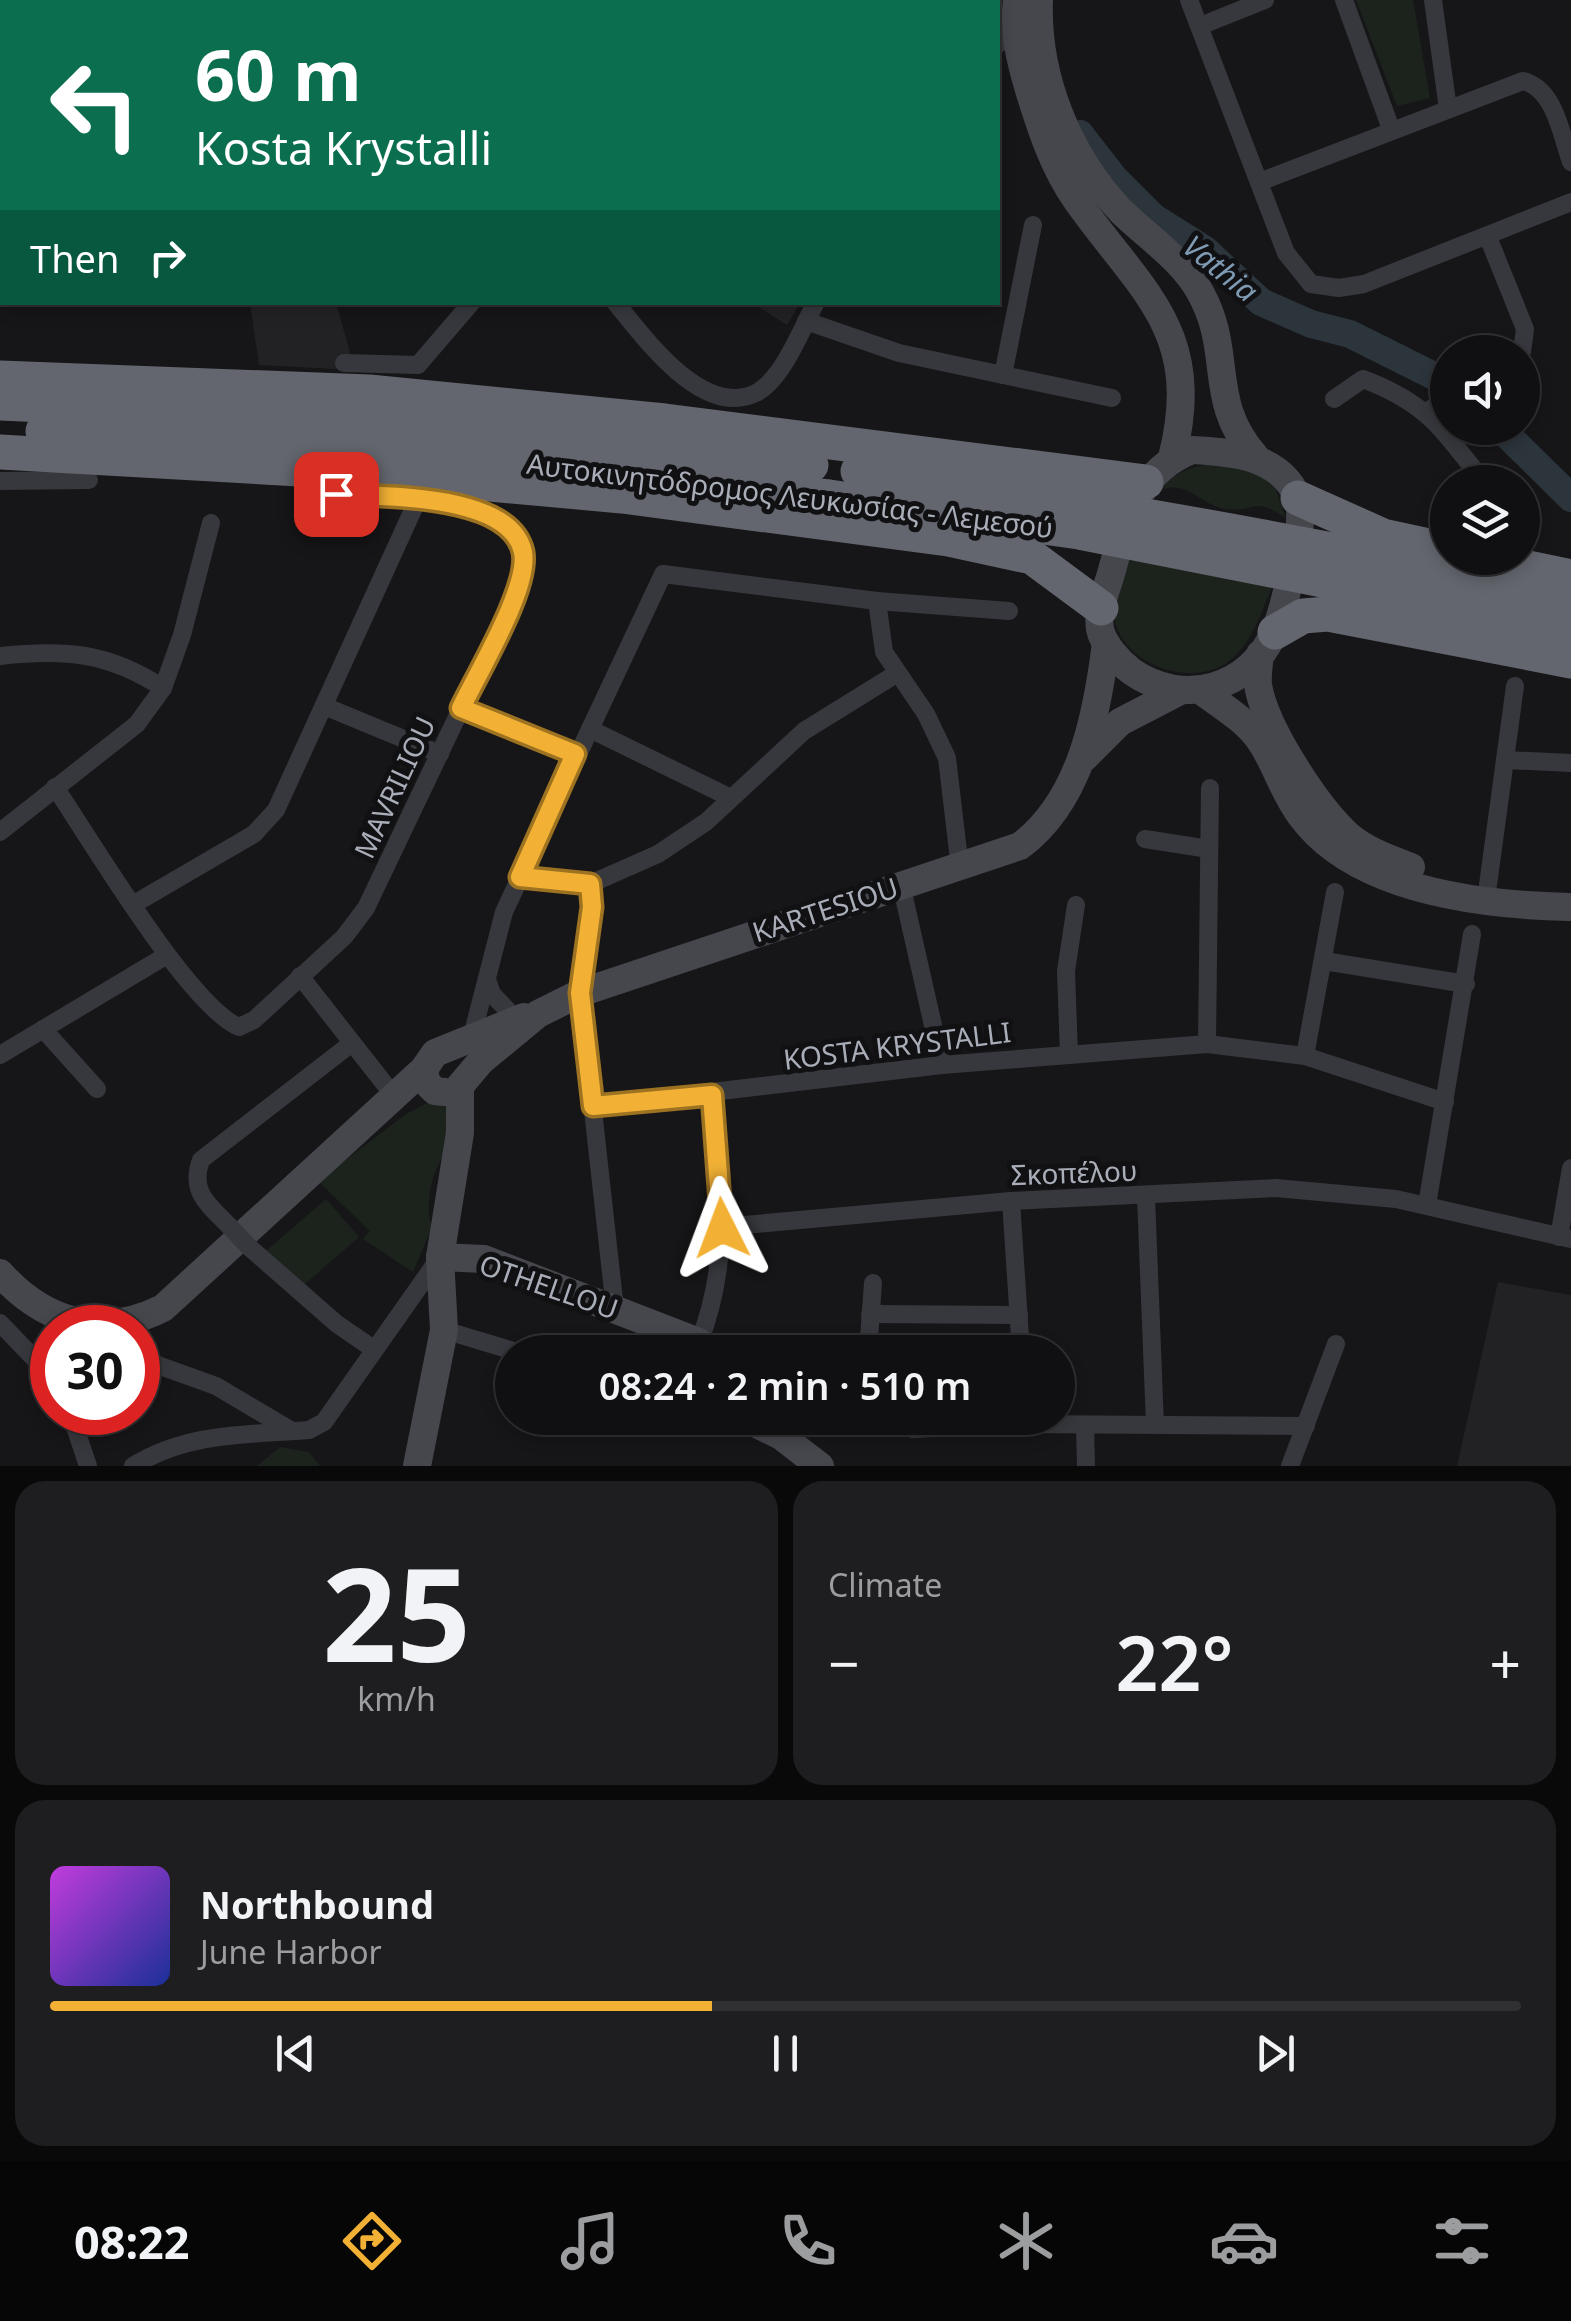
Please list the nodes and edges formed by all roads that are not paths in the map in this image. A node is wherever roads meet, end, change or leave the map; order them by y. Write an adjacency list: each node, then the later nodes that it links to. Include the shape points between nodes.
1 (1017, 0): 8 (street)
2 (1039, 0): 31 (street, via 1046,69 1068,135 1082,164 1200,291 1219,346 1233,432)
3 (1190, 0): 7 (street)
4 (1265, 0): 7 (street)
5 (1344, 0): 10 (street)
6 (1433, 0): 9 (street)
7 (1200, 26): 12 (street)
8 (1007, 39): 33 (street, via 1058,171 1153,297 1175,348 1182,404)
9 (1448, 108): 10 (street); 11 (street, via 1523,80 1538,84)
10 (1390, 129): 12 (street)
11 (1571, 162)
12 (1259, 182): 15 (street, via 1286,253 1311,284 1364,284)
13 (1571, 202): 15 (street)
14 (1033, 226): 22 (street)
15 (1488, 236): 20 (street)
16 (469, 305): 21 (street, via 418,365)
17 (618, 305): 19 (street, via 668,365 699,388 735,398 758,392 774,376)
18 (814, 305): 19 (street)
19 (806, 321): 22 (street, via 899,354)
20 (1524, 335)
21 (344, 363)
22 (1003, 374): 24 (street)
23 (0, 378): 33 (highway, via 389,394)
24 (1112, 398)
25 (1334, 399): 28 (street, via 1363,379)
26 (0, 403): 43 (highway, Αυτοκινητόδρομος Λευκωσίας - Λεμεσού, bridge, via 369,420 639,443 1142,512)
27 (1430, 409): 28 (street)
28 (1427, 411): 32 (street)
29 (0, 428): 47 (highway, Αυτοκινητόδρομος Λευκωσίας - Λεμεσού, bridge, via 366,446 634,472 1080,532)
30 (0, 452): 45 (highway, via 388,474 622,496 948,540 1032,558)
31 (1254, 456): 33 (street, via 1192,450); 37 (street)
32 (1470, 465)
33 (1159, 470): 45 (street, via 1132,504)
34 (89, 480): 35 (street)
35 (0, 481)
36 (336, 494): 38 (street, MAVRILIOU)
37 (1298, 498): 40 (highway, via 1384,536); 49 (street, via 1298,534)
38 (418, 500): 56 (street); 57 (street, MAVRILIOU, via 483,510 511,529 523,553 518,586)
39 (211, 522): 54 (street)
40 (1430, 546)
41 (1540, 571): 42 (highway)
42 (1571, 577)
43 (1571, 598)
44 (877, 602): 46 (street); 52 (street, via 884,652); 58 (street, via 663,574)
45 (1101, 608): 48 (street)
46 (1008, 611)
47 (1571, 629)
48 (1106, 643): 55 (street, via 1142,679); 63 (street, KARTESIOU)
49 (1268, 643): 51 (highway, via 1303,616 1328,614); 55 (street, via 1234,680); 74 (street, via 1258,683 1277,734 1349,836 1417,870)
50 (0, 656): 54 (street, via 85,654 127,665)
51 (1571, 661)
52 (896, 674): 66 (street, via 804,730); 70 (street, via 947,758)
53 (1515, 686): 61 (street)
54 (163, 688): 64 (street, via 137,724)
55 (1191, 691): 63 (street, KARTESIOU, via 1120,722); 78 (street, via 1242,721 1261,742 1300,815 1328,847 1366,871 1409,885)
56 (324, 706): 59 (street); 76 (street, via 276,810 254,834)
57 (461, 708): 59 (street, MAVRILIOU); 60 (street)
58 (590, 729): 60 (street); 66 (street)
59 (440, 754): 82 (street, MAVRILIOU, via 366,908)
60 (575, 754): 71 (street)
61 (1505, 760): 62 (street); 74 (street)
62 (1571, 764)
63 (1078, 767): 70 (street, KARTESIOU, via 1040,831 1020,846)
64 (55, 787): 67 (street); 76 (street)
65 (1210, 788): 69 (street)
66 (731, 798): 72 (street, via 658,854)
67 (0, 832)
68 (1145, 839): 69 (street)
69 (1209, 849): 90 (street)
70 (960, 868): 73 (street, KARTESIOU)
71 (520, 877): 72 (street); 83 (street)
72 (590, 884): 85 (street)
73 (902, 884): 85 (street, KARTESIOU); 94 (street)
74 (1488, 885): 78 (street)
75 (1334, 892): 81 (street)
76 (134, 904): 80 (street)
77 (1076, 904): 91 (street, via 1066,971)
78 (1570, 908)
79 (1472, 934): 84 (street)
80 (167, 954): 82 (street, MAVRILIOU, via 225,1021 239,1027); 87 (street)
81 (1324, 961): 84 (street); 93 (street)
82 (300, 976): 89 (street)
83 (487, 979): 86 (street, via 492,994); 88 (street)
84 (1466, 984): 99 (street)
85 (580, 993): 86 (street, KARTESIOU); 100 (street)
86 (527, 1016): 88 (street, KARTESIOU); 95 (street, KARTESIOU)
87 (43, 1028): 92 (street); 96 (street)
88 (472, 1036): 95 (street, KARTESIOU)
89 (352, 1042): 98 (street); 124 (street, bridge, via 200,1160 194,1178 198,1193 249,1247)
90 (1208, 1044): 91 (street, KOSTA KRYSTALLI); 93 (street, KOSTA KRYSTALLI)
91 (1069, 1054): 94 (street, KOSTA KRYSTALLI)
92 (0, 1055)
93 (1305, 1056): 99 (street, KOSTA KRYSTALLI)
94 (942, 1065): 97 (street, KOSTA KRYSTALLI)
95 (446, 1075): 98 (street); 101 (street); 108 (street, via 460,1134)
96 (97, 1089)
97 (712, 1095): 100 (street, KOSTA KRYSTALLI); 106 (street)
98 (394, 1096): 101 (street)
99 (1445, 1102): 105 (street)
100 (593, 1106): 113 (street)
101 (352, 1132): 112 (street)
102 (1571, 1168): 107 (street)
103 (1146, 1197): 104 (street, Σκοπέλου); 105 (street, Σκοπέλου, via 1276,1188); 129 (street)
104 (1011, 1201): 106 (street, Σκοπέλου); 115 (street)
105 (1427, 1205): 107 (street, Σκοπέλου)
106 (722, 1228): 119 (street)
107 (1565, 1238)
108 (440, 1257): 113 (street, OTHELLOU, via 484,1258); 117 (street); 124 (street)
109 (0, 1273): 111 (street)
110 (873, 1282): 114 (street)
111 (37, 1305)
112 (160, 1309)
113 (615, 1309): 118 (street, OTHELLOU)
114 (870, 1314): 115 (street); 120 (street)
115 (1019, 1315): 121 (street)
116 (0, 1323): 125 (street)
117 (444, 1330): 123 (street); 136 (street)
118 (675, 1335)
119 (706, 1335)
120 (869, 1335)
121 (1020, 1335)
122 (1336, 1344): 130 (street)
123 (495, 1345)
124 (369, 1352): 131 (street, via 324,1422)
125 (30, 1354)
126 (160, 1366): 131 (street, via 216,1386)
127 (1075, 1424): 128 (street)
128 (1085, 1424): 129 (street); 138 (street)
129 (1154, 1425): 130 (street)
130 (1306, 1426): 139 (street)
131 (293, 1432): 135 (street, via 194,1439)
132 (78, 1435): 134 (street)
133 (779, 1435): 137 (street)
134 (88, 1466)
135 (133, 1466)
136 (418, 1466)
137 (820, 1466)
138 (1086, 1466)
139 (1290, 1466)

